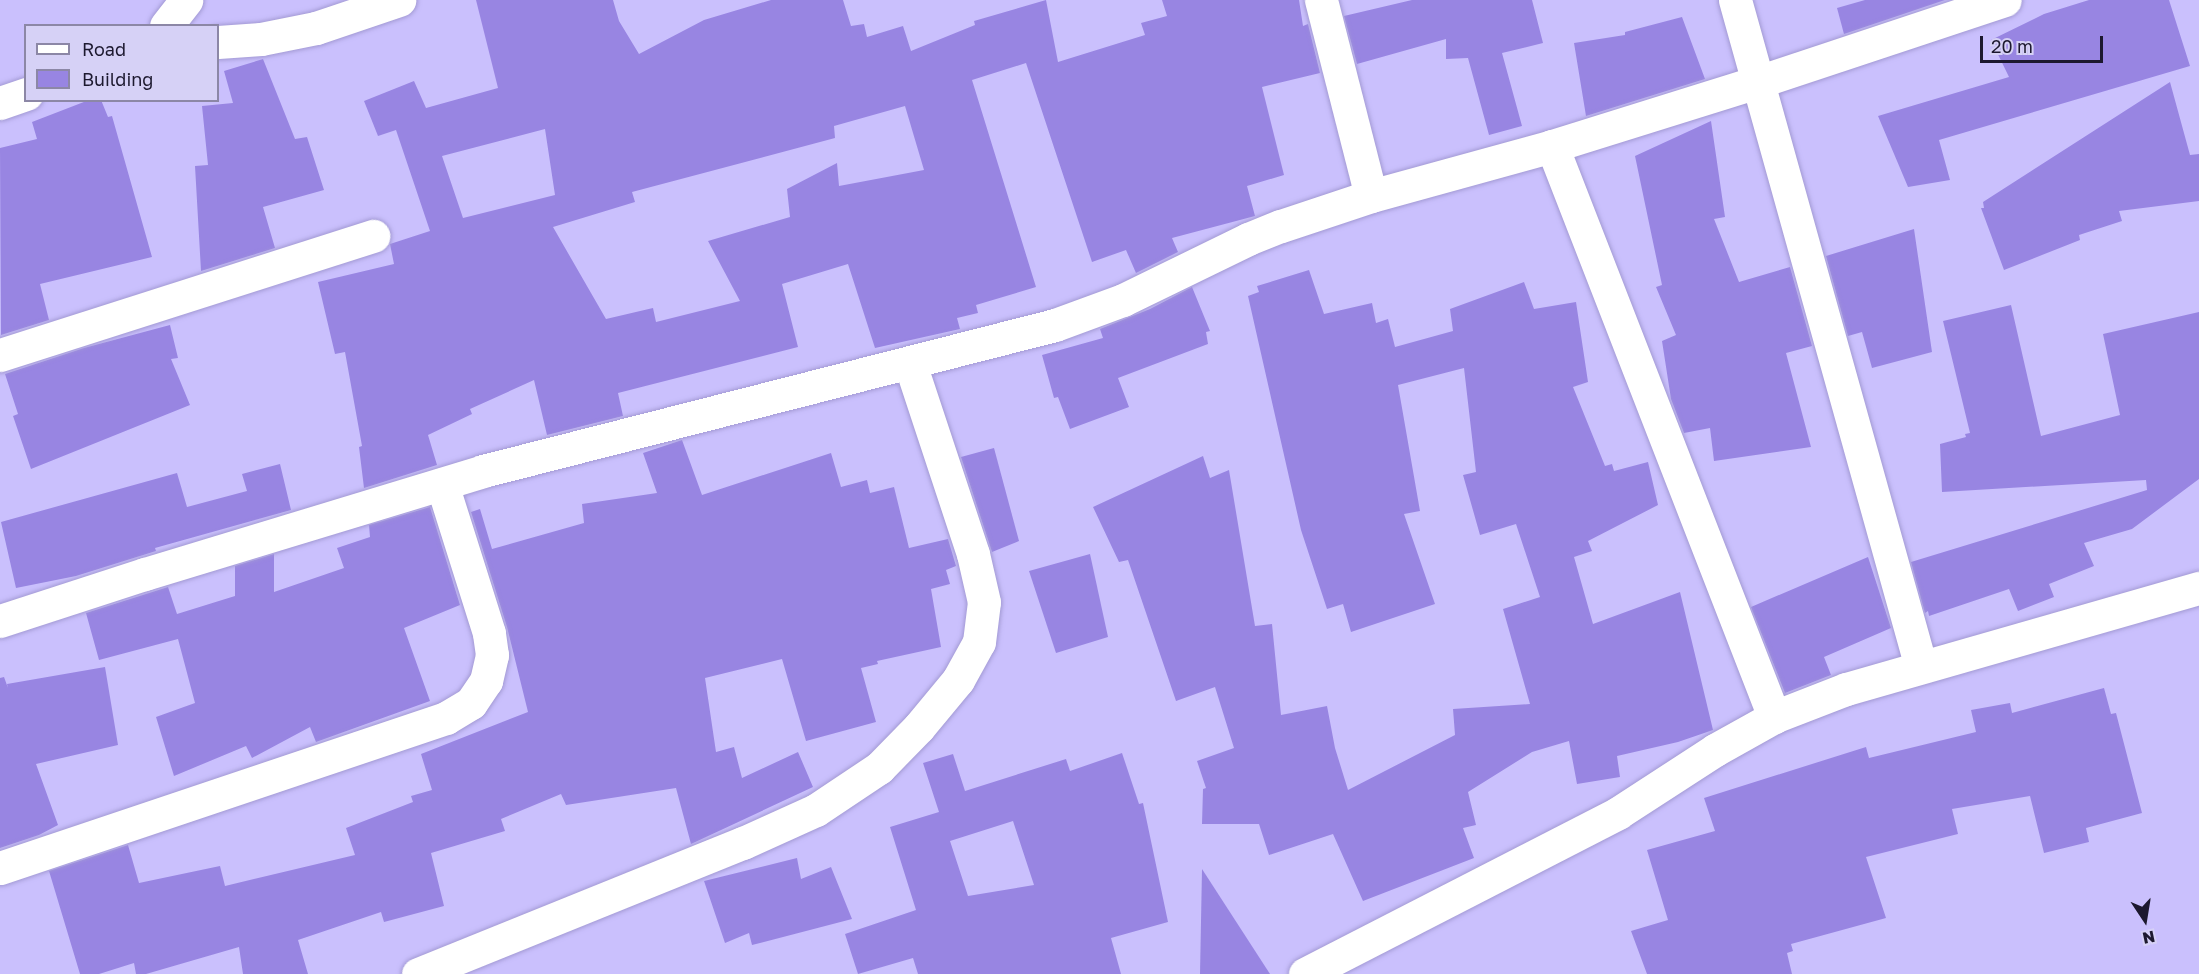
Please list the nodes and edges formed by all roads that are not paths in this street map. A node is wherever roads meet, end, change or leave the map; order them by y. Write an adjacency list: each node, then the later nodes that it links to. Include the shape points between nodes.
1 (186, 0): 6 (street)
2 (399, 0): 7 (street, via 316,28 261,39)
3 (1321, 0): 12 (street)
4 (1735, 0): 8 (street)
5 (2005, 0): 8 (street)
6 (168, 24)
7 (219, 42)
8 (1758, 82): 11 (street); 19 (street)
9 (24, 95): 10 (street)
10 (0, 103)
11 (1552, 146): 12 (street); 20 (street)
12 (1371, 196): 15 (street, via 1248,239 1123,300 1055,324)
13 (374, 236): 14 (street)
14 (0, 355)
15 (910, 363): 16 (street); 22 (street, via 973,554 984,602 979,642 958,680 879,768 816,810)
16 (442, 484): 18 (street); 21 (street, via 489,633 492,655 486,681 471,703 446,718)
17 (2199, 588): 19 (street)
18 (0, 621)
19 (1921, 666): 20 (street)
20 (1773, 717): 23 (street, via 1618,813)
21 (0, 868)
22 (418, 974)
23 (1305, 974)

